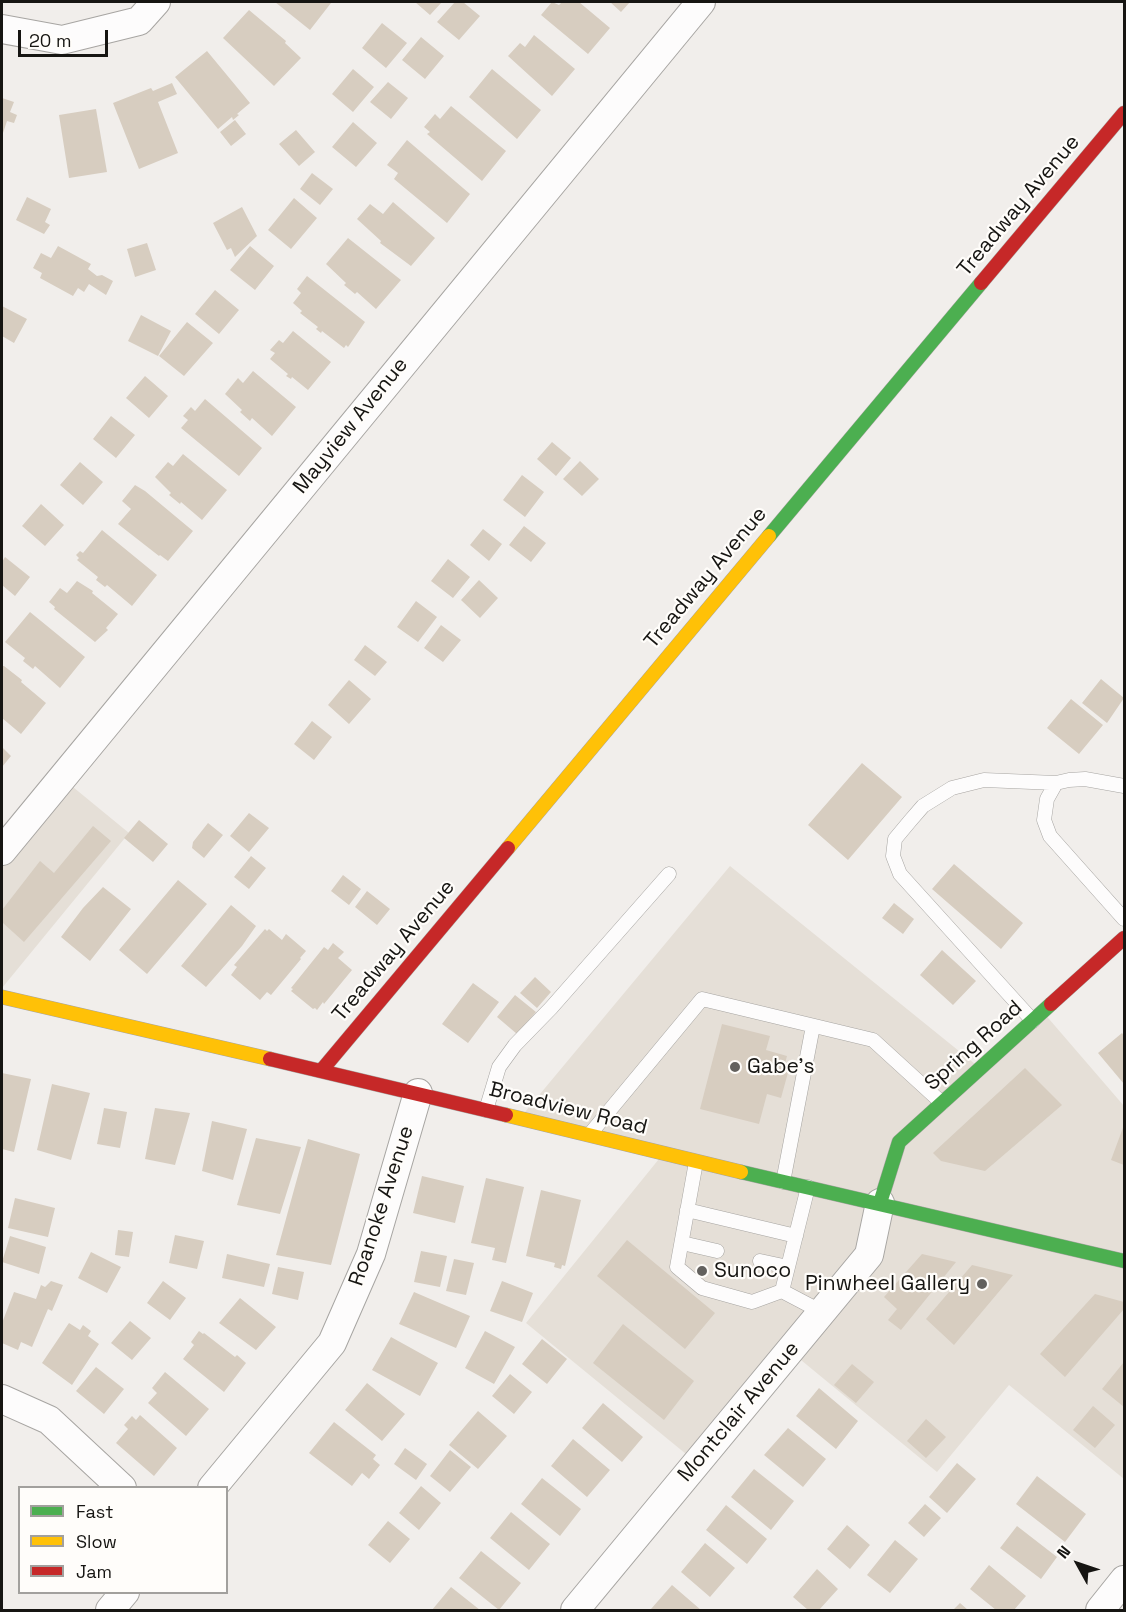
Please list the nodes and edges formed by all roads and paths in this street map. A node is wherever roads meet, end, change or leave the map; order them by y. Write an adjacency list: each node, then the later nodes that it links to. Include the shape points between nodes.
1 (156, 2): 3 (street, via 139,21 62,40)
2 (701, 2): 7 (street, Mayview Avenue)
3 (2, 29)
4 (1125, 113): 14 (street, Treadway Avenue)
5 (1056, 783): 6 (lane, via 1085,779); 9 (lane, via 1047,799 1044,820 1050,836); 12 (lane, via 984,780 952,788 924,806 895,838 893,856 900,874)
6 (1125, 786)
7 (2, 851)
8 (669, 874): 17 (lane, via 515,1045 499,1067)
9 (1125, 919)
10 (1125, 938): 12 (street, Spring Road)
11 (2, 997): 14 (street, Broadview Road)
12 (1033, 1021): 16 (street, Spring Road)
13 (813, 1026): 16 (lane, via 873,1040); 18 (lane, via 702,999); 20 (lane)
14 (321, 1071): 15 (street, Broadview Road)
15 (418, 1093): 17 (street, Broadview Road); 34 (street, Roanoke Avenue, via 371,1254 332,1343)
16 (942, 1102): 22 (street, Spring Road, via 899,1142)
17 (486, 1110): 18 (street, Broadview Road)
18 (589, 1135): 19 (street, Broadview Road)
19 (696, 1161): 20 (street, Broadview Road); 23 (lane)
20 (783, 1182): 21 (street, Broadview Road)
21 (808, 1187): 22 (street, Broadview Road); 24 (lane)
22 (880, 1203): 28 (street, Broadview Road); 31 (street, Montclair Avenue, via 869,1255)
23 (687, 1210): 24 (lane); 25 (lane)
24 (796, 1236): 29 (lane)
25 (681, 1243): 26 (lane); 30 (lane, via 677,1268 702,1288 752,1302)
26 (717, 1251)
27 (760, 1261): 29 (lane)
28 (1125, 1261)
29 (788, 1267): 30 (lane)
30 (782, 1291): 31 (lane)
31 (822, 1312): 38 (street, Montclair Avenue)
32 (2, 1399): 33 (street, via 49,1420)
33 (120, 1486)
34 (214, 1486)
35 (1125, 1580): 39 (street)
36 (124, 1594): 37 (street)
37 (110, 1611)
38 (575, 1611)
39 (1100, 1611)

